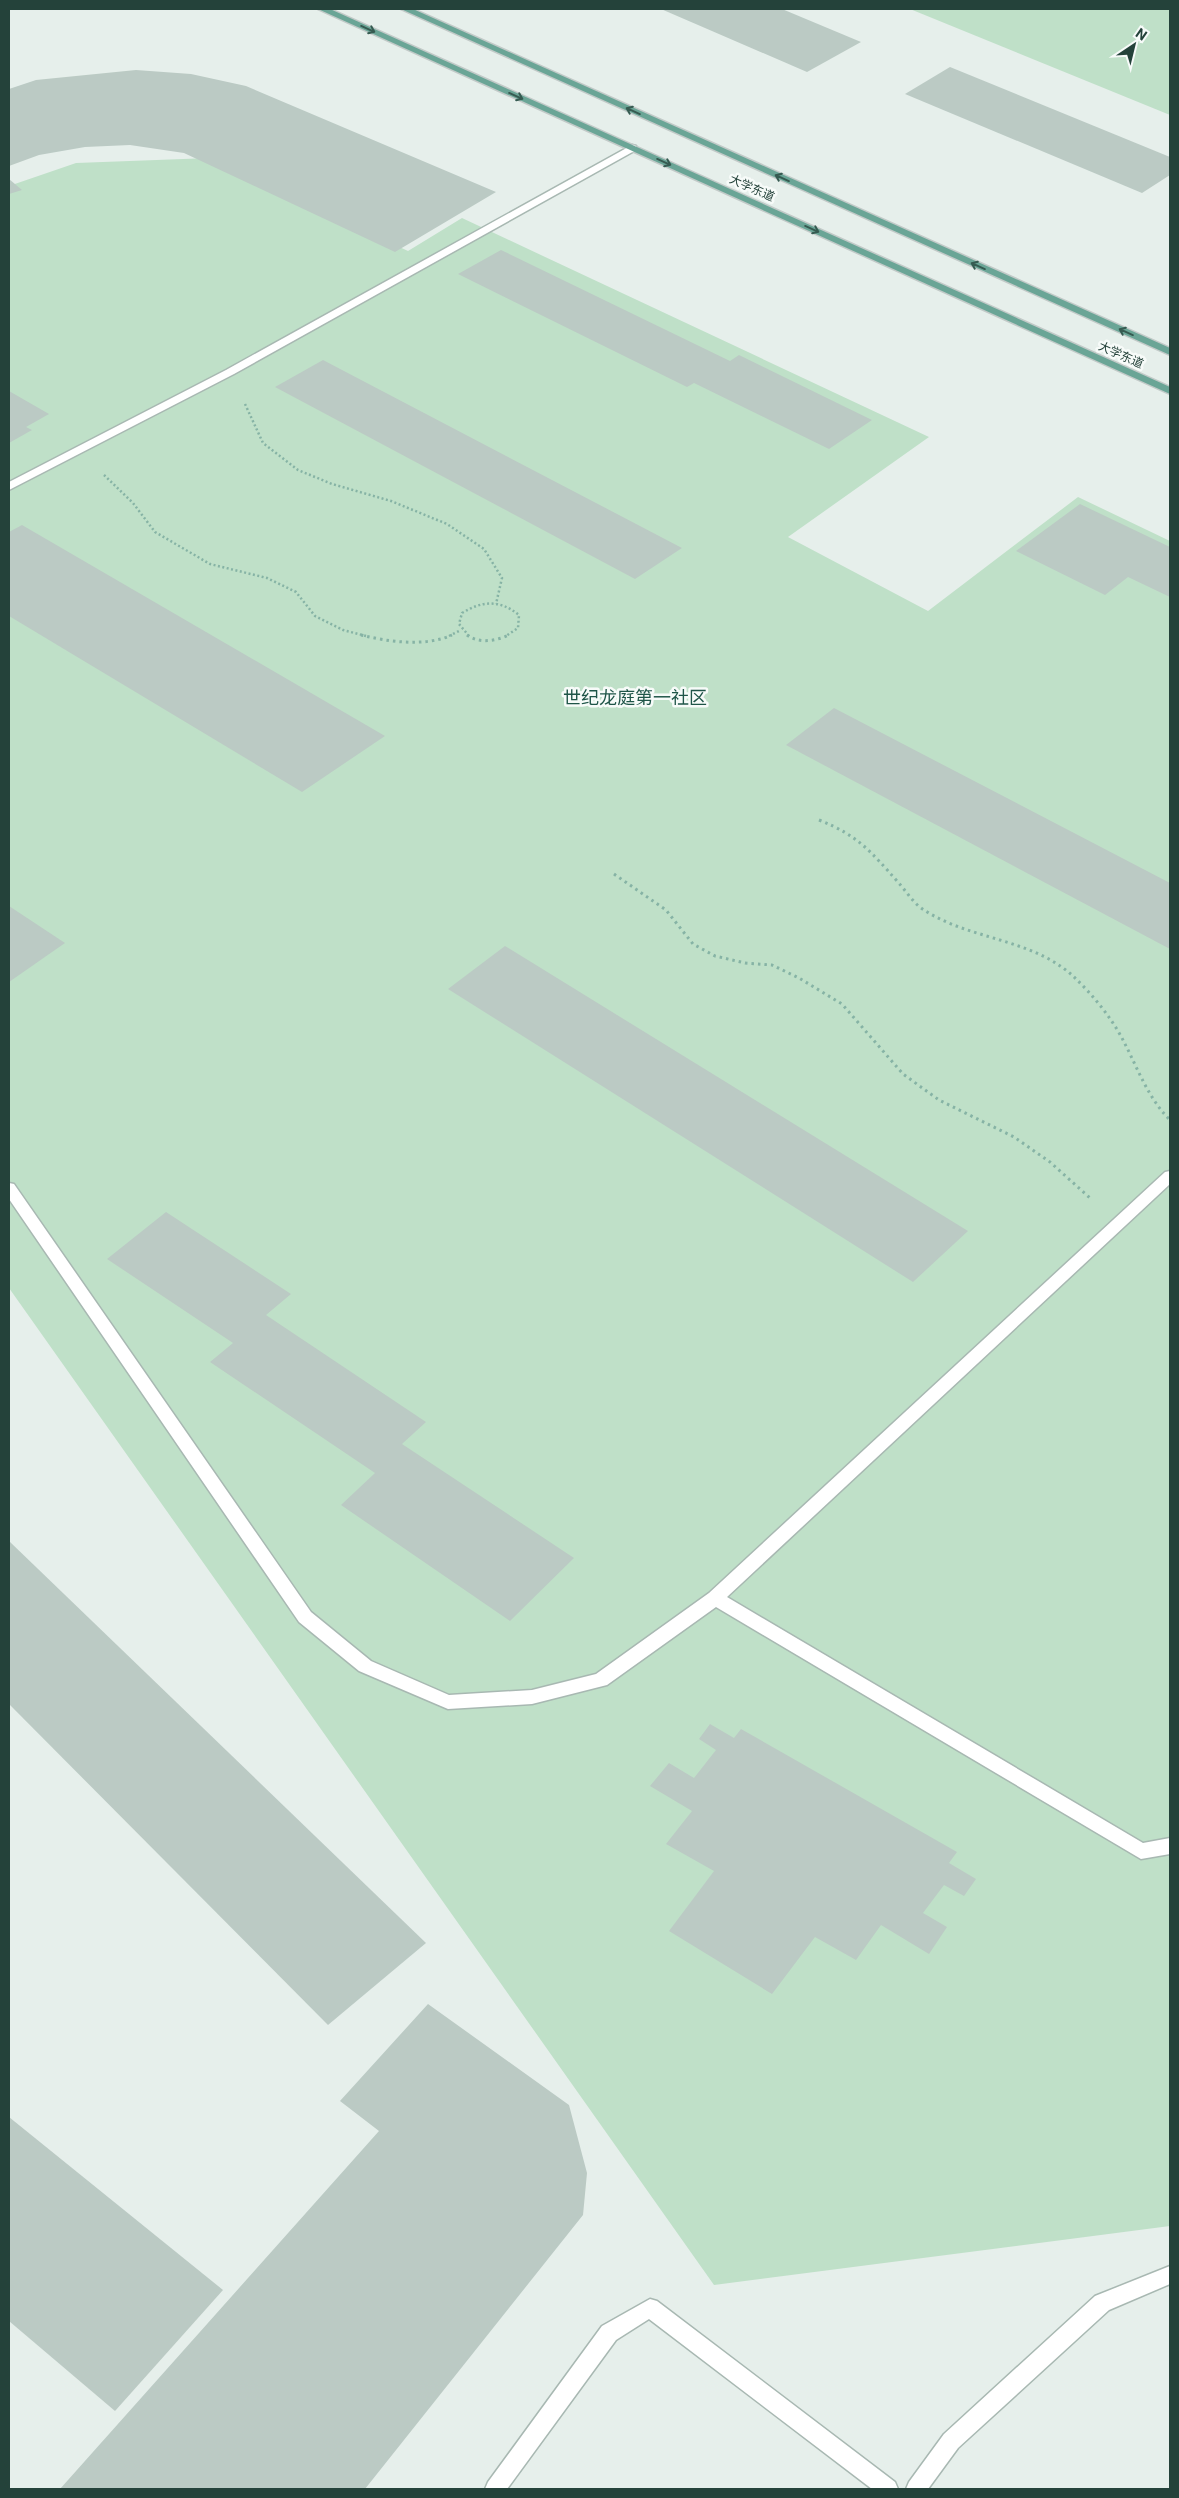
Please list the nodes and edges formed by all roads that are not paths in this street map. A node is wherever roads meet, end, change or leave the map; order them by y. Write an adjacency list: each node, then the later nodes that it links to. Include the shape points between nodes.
1 (323, 9): 3 (main road, 大学东道, one-way to 3)
2 (406, 9): 4 (main road, 大学东道, one-way to 2)
3 (632, 148): 5 (main road, 大学东道, one-way to 5); 6 (street, via 230,372)
4 (1170, 352)
5 (1170, 391)
6 (9, 487)
7 (1170, 1176): 9 (street)
8 (9, 1188): 9 (street, via 305,1617 366,1666 448,1702 532,1697 600,1680)
9 (716, 1598): 10 (street, via 1141,1851)
10 (1170, 1846)
11 (1170, 2275): 14 (street, via 1102,2303 951,2440)
12 (495, 2489): 13 (street, via 609,2333 650,2308)
13 (888, 2489)
14 (916, 2489)

